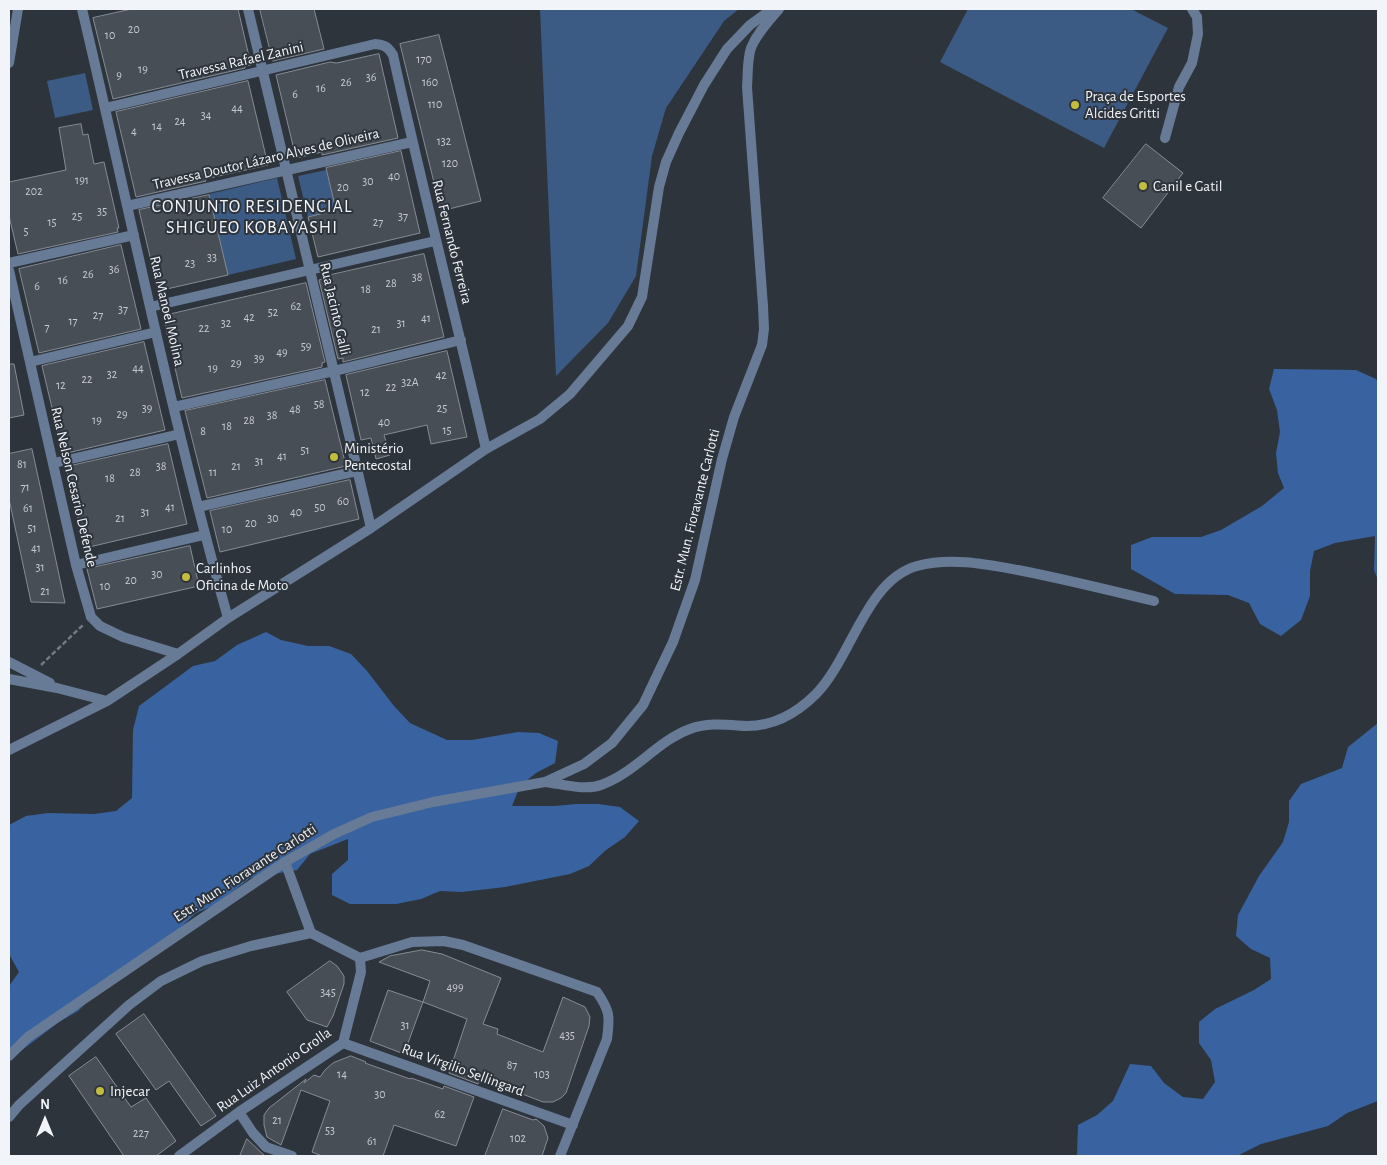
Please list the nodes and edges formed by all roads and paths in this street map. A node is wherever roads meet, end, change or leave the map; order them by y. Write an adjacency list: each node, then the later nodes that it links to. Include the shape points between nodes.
1 (18, 9): 8 (street)
2 (82, 9): 10 (street, Rua Manoel Molina)
3 (248, 9): 9 (street, Rua Jacinto Galli)
4 (772, 9): 27 (street, via 750,25 727,49 679,133 659,187 642,297 628,326 570,394 540,419)
5 (779, 9): 44 (street, Estr. Mun. Fioravante Carlotti, via 754,42 748,64 763,298 762,345 734,417 722,459 695,580 673,642 643,705 612,743 584,764)
6 (1192, 9): 11 (street, via 1197,18 1196,44)
7 (384, 45): 9 (street, Travessa Rafael Zanini, via 375,44); 12 (street, Rua Fernando Ferreira, via 393,55)
8 (9, 63)
9 (262, 72): 10 (street, Travessa Rafael Zanini); 13 (street, Rua Jacinto Galli)
10 (106, 108): 14 (street, Rua Manoel Molina)
11 (1165, 138)
12 (412, 142): 13 (street, Travessa Doutor Lázaro Alves de Oliveira); 16 (street, Rua Fernando Ferreira)
13 (286, 170): 14 (street, Travessa Doutor Lázaro Alves de Oliveira); 19 (street, Rua Jacinto Galli)
14 (127, 206): 15 (street, Rua Manoel Molina)
15 (134, 236): 17 (street); 20 (street, Rua Manoel Molina)
16 (436, 241): 19 (street); 22 (street, Rua Fernando Ferreira)
17 (9, 263)
18 (9, 270): 23 (street, Rua Nelson Cesario Defende)
19 (311, 270): 20 (street); 24 (street, Rua Jacinto Galli)
20 (150, 307): 21 (street, Rua Manoel Molina)
21 (156, 332): 23 (street); 25 (street, Rua Manoel Molina)
22 (461, 340): 24 (street); 27 (street, Rua Fernando Ferreira)
23 (30, 362): 28 (street, Rua Nelson Cesario Defende)
24 (334, 371): 25 (street); 29 (street, Rua Jacinto Galli)
25 (174, 406): 26 (street, Rua Manoel Molina)
26 (180, 434): 28 (street); 30 (street, Rua Manoel Molina)
27 (486, 449): 31 (street)
28 (54, 463): 33 (street, Rua Nelson Cesario Defende)
29 (357, 471): 30 (street); 31 (street, Rua Jacinto Galli)
30 (198, 506): 32 (street, Rua Manoel Molina)
31 (371, 528): 36 (street)
32 (204, 535): 33 (street); 36 (street, Rua Manoel Molina)
33 (76, 565): 35 (street, Rua Nelson Cesario Defende)
34 (1154, 601): 44 (street, via 997,566 948,562 915,567 888,584 858,626 831,677 788,717 756,725 707,725 690,729 600,786 589,788)
35 (91, 617): 37 (street, via 100,626 123,636); 39 (path)
36 (228, 618): 37 (street)
37 (178, 654): 42 (street)
38 (9, 662): 39 (street)
39 (32, 673): 41 (street)
40 (9, 679): 41 (street)
41 (57, 688): 42 (street)
42 (107, 700): 43 (street)
43 (9, 750)
44 (545, 782): 45 (street, Estr. Mun. Fioravante Carlotti, via 433,802 372,817)
45 (285, 862): 46 (street); 49 (street, Estr. Mun. Fioravante Carlotti, via 28,1037)
46 (311, 933): 47 (street); 51 (street, via 202,961 161,981 129,1005)
47 (360, 958): 48 (street, Rua Luiz Antonio Grolla, via 361,972); 52 (street, via 412,942 444,941 597,992 606,1005 609,1019 607,1038)
48 (343, 1043): 50 (street, Rua Luiz Antonio Grolla); 52 (street, Rua Vírgilio Sellingard)
49 (9, 1056)
50 (239, 1112): 53 (street, Rua Luiz Antonio Grolla); 54 (street, via 266,1147)
51 (9, 1117)
52 (573, 1124): 55 (street)
53 (179, 1156)
54 (292, 1156)
55 (560, 1156)

